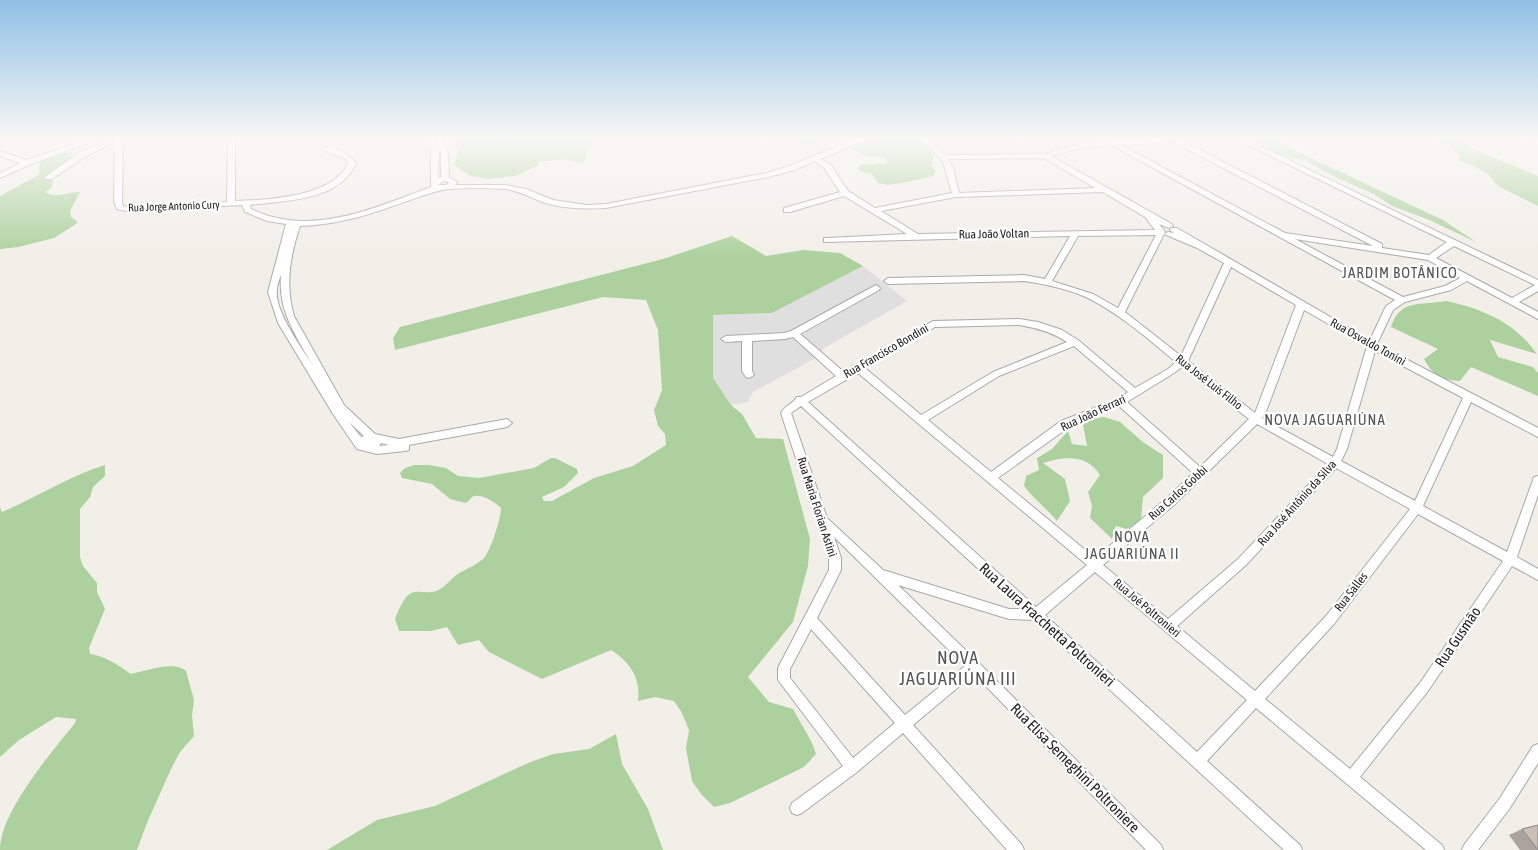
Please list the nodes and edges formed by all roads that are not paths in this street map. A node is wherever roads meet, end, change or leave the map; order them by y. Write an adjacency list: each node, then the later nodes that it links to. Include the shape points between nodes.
1 (118, 178): 19 (street, Rua Jorge Antonio Cury, via 118,202 126,209)
2 (231, 178): 19 (street)
3 (342, 178): 18 (street, Rua Jorge Antonio Cury, via 310,195)
4 (435, 178): 13 (street)
5 (749, 178): 14 (street, via 606,206 550,202 505,187)
6 (835, 178): 16 (street)
7 (952, 178): 17 (street)
8 (1083, 178): 15 (street, Rua Osvaldo Tonini)
9 (1176, 178): 25 (street)
10 (1248, 178): 26 (street)
11 (1319, 178): 29 (street)
12 (445, 179): 13 (street); 14 (street, via 453,182)
13 (435, 186): 14 (street); 22 (street, via 350,217)
14 (449, 187)
15 (1104, 190): 17 (street); 23 (street, Rua Osvaldo Tonini, via 1148,215)
16 (845, 193): 20 (street); 21 (street)
17 (956, 195): 21 (street)
18 (246, 203): 19 (street, Rua Jorge Antonio Cury); 22 (street, via 248,210 258,216)
19 (231, 204)
20 (787, 210)
21 (874, 210): 27 (street)
22 (294, 223): 38 (street); 40 (street)
23 (1166, 230): 24 (street, Rua João Voltan); 33 (street, Rua Osvaldo Tonini); 46 (street)
24 (1076, 233): 27 (street, Rua João Voltan); 36 (street)
25 (1278, 233): 30 (street); 42 (street)
26 (1353, 233): 30 (street, via 1355,241); 31 (street)
27 (916, 236): 28 (street, Rua João Voltan)
28 (827, 240)
29 (1452, 243): 32 (street); 37 (street)
30 (1349, 244): 31 (street)
31 (1387, 250): 32 (street)
32 (1430, 258): 34 (street)
33 (1229, 262): 44 (street, Rua Osvaldo Tonini); 53 (street)
34 (1466, 278): 42 (street, via 1448,288); 43 (street)
35 (888, 281): 36 (street, Rua José Luís Filho, via 1002,277)
36 (1046, 282): 46 (street, Rua José Luís Filho, via 1090,296)
37 (1538, 283)
38 (283, 287): 40 (street); 45 (street)
39 (1538, 287): 43 (street)
40 (273, 288): 45 (street, via 272,292)
41 (876, 288): 48 (street)
42 (1402, 300): 52 (street, Rua José Antônio da Silva, via 1389,308)
43 (1512, 302): 47 (street)
44 (1301, 304): 52 (street, Rua Osvaldo Tonini); 61 (street, Rua Carlos Gobbi)
45 (282, 306): 64 (street, via 341,408); 65 (street, via 282,323 336,411)
46 (1120, 313): 53 (street, Rua José Luís Filho)
47 (1538, 316)
48 (794, 333): 50 (street); 56 (street)
49 (726, 338): 50 (street)
50 (747, 338): 55 (street)
51 (1075, 342): 54 (street, Rua Francisco Bondini, via 1059,332 1019,322 932,324); 57 (street, Rua Francisco Bondini); 62 (street, via 996,374)
52 (1372, 346): 58 (street, Rua Osvaldo Tonini); 66 (street, Rua José Antônio da Silva)
53 (1182, 361): 57 (street, Rua João Ferrari); 61 (street, Rua José Luís Filho)
54 (857, 367): 56 (street, Rua Francisco Bondini); 62 (street, Rua Joé Poltronieri)
55 (749, 375)
56 (842, 376): 59 (street, Rua Francisco Bondini)
57 (1135, 392): 60 (street, Rua João Ferrari)
58 (1468, 396): 63 (street, Rua Osvaldo Tonini); 70 (street, Rua Salles)
59 (800, 400): 71 (street, Rua Maria Florian Astini, via 786,413); 76 (street, Rua Laura Fracchetta Poltronieri)
60 (1120, 402): 67 (street); 68 (street, Rua João Ferrari, via 1065,424)
61 (1256, 419): 66 (street, Rua José Luís Filho); 67 (street, Rua Carlos Gobbi)
62 (921, 420): 68 (street, Rua Joé Poltronieri)
63 (1538, 433)
64 (374, 438): 65 (street, via 375,444); 65 (street, via 399,443 507,423 495,431 408,447 377,450)
65 (365, 446)
66 (1335, 463): 70 (street, Rua José Luís Filho); 78 (street, Rua José Antônio da Silva, via 1242,562)
67 (1200, 473): 73 (street, Rua Carlos Gobbi)
68 (991, 478): 73 (street, Rua Joé Poltronieri)
69 (1538, 480): 72 (street, Rua Gusmão)
70 (1416, 508): 72 (street, Rua José Luís Filho); 80 (street, Rua Salles, via 1330,620)
71 (822, 520): 74 (street, Rua Elisa Semeghini Poltroniere); 77 (street, Rua Maria Florian Astini, via 835,558 835,570)
72 (1510, 560): 75 (street, Rua José Luís Filho); 85 (street, Rua Gusmão, via 1424,687)
73 (1094, 564): 76 (street, Rua Carlos Gobbi); 78 (street, Rua Joé Poltronieri)
74 (878, 574): 76 (street, via 1009,614); 79 (street, Rua Elisa Semeghini Poltroniere)
75 (1538, 575)
76 (1036, 615): 83 (street, Rua Laura Fracchetta Poltronieri)
77 (810, 619): 81 (street); 84 (street, Rua Maria Florian Astini, via 784,668 784,680)
78 (1168, 626): 80 (street, Rua Joé Poltronieri)
79 (974, 666): 81 (street); 88 (street, Rua Elisa Semeghini Poltroniere)
80 (1256, 699): 83 (street, Rua Salles); 85 (street, Rua Joé Poltronieri)
81 (904, 724): 84 (street); 87 (street)
82 (1538, 751): 91 (street, via 1505,803)
83 (1197, 762): 89 (street, Rua Laura Fracchetta Poltronieri)
84 (852, 767): 86 (street)
85 (1351, 778): 90 (street, Rua Joé Poltronieri)
86 (797, 808)
87 (1017, 850)
88 (1156, 850)
89 (1295, 850)
90 (1437, 850)
91 (1469, 850)

